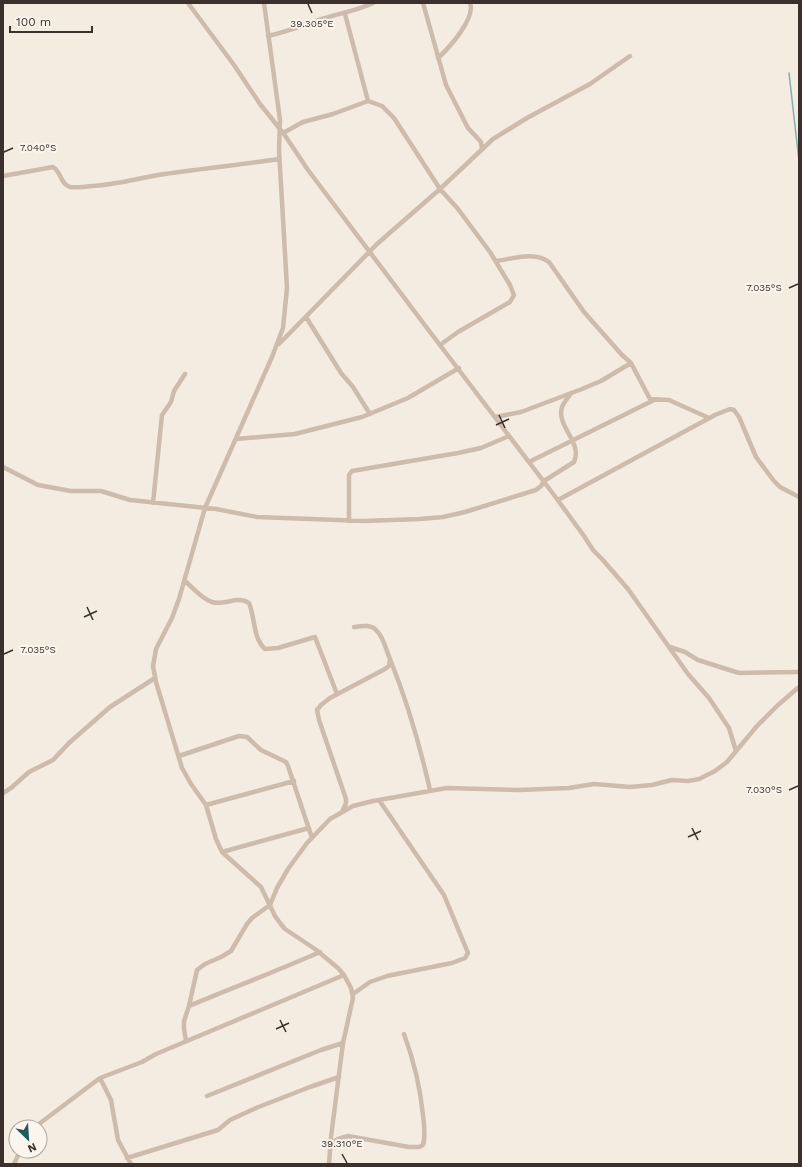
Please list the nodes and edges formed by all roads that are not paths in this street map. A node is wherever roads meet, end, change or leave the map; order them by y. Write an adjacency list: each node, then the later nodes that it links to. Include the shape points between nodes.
1 (188, 3): 11 (street)
2 (264, 3): 7 (street)
3 (373, 3): 6 (street)
4 (424, 3): 9 (street)
5 (470, 3): 9 (street, via 472,11 457,39)
6 (345, 14): 7 (street); 10 (street)
7 (268, 36): 11 (street)
8 (630, 56): 12 (street, via 590,84 502,133)
9 (438, 58): 12 (street, via 446,85 468,128 481,142)
10 (368, 101): 11 (street); 15 (street, via 382,106 394,118)
11 (281, 131): 13 (street); 16 (street)
12 (482, 150): 15 (street)
13 (279, 159): 14 (street, via 86,187 66,185 53,167); 20 (street, via 287,288 283,328)
14 (3, 176)
15 (440, 189): 16 (street); 17 (street)
16 (370, 252): 18 (street); 19 (street)
17 (496, 261): 19 (street, via 513,292 512,299 508,304); 21 (street, via 528,256 542,257 584,312)
18 (306, 317): 20 (street); 26 (street)
19 (440, 345): 22 (street)
20 (276, 348): 30 (street)
21 (631, 362): 24 (street, via 594,384); 25 (street, via 648,396)
22 (459, 368): 26 (street, via 408,398); 27 (street)
23 (185, 374): 37 (street, via 162,415)
24 (571, 393): 27 (street, via 521,412); 31 (street, via 562,407 562,412 563,422)
25 (654, 400): 28 (street, via 663,398); 31 (street)
26 (370, 414): 30 (street, via 295,434)
27 (495, 417): 29 (street)
28 (709, 418): 35 (street, via 723,411 734,410 756,457 774,482); 36 (street)
29 (509, 436): 32 (street); 39 (street, via 481,448 352,471 348,480)
30 (236, 439): 38 (street)
31 (573, 440): 32 (street); 34 (street, via 576,454 574,462)
32 (529, 462): 34 (street)
33 (3, 467): 37 (street, via 38,485 71,491 102,491 123,499)
34 (544, 481): 36 (street); 39 (street, via 532,492 443,517)
35 (799, 497)
36 (558, 500): 42 (street, via 593,550 628,588)
37 (153, 503): 38 (street)
38 (205, 508): 39 (street, via 257,517); 40 (street)
39 (349, 521)
40 (185, 582): 45 (street, via 172,618 156,649 153,666); 47 (street, via 214,603 243,600 248,603 261,646 265,649 278,648 315,637)
41 (354, 627): 43 (street, via 366,626 376,630)
42 (669, 646): 44 (street, via 698,660 739,673); 48 (street, via 729,728)
43 (390, 660): 47 (street, via 389,666 385,669); 51 (street, via 410,716)
44 (799, 672)
45 (155, 678): 49 (street); 52 (street, via 110,707 53,760 29,772)
46 (799, 687): 48 (street, via 757,726)
47 (337, 694): 55 (street, via 321,705 317,714 346,799)
48 (736, 751): 51 (street, via 723,766 699,779 672,780 652,786 623,788 594,784 532,790)
49 (179, 756): 50 (street, via 245,736 261,750 286,762); 54 (street, via 182,768)
50 (294, 781): 54 (street); 56 (street)
51 (430, 790): 53 (street)
52 (3, 792)
53 (378, 800): 55 (street, via 358,804); 62 (street, via 444,895 468,952 465,958 452,963 387,976 370,982)
54 (206, 805): 58 (street)
55 (342, 812): 57 (street, via 330,819)
56 (308, 828): 57 (street); 58 (street)
57 (312, 838): 59 (street, via 288,869)
58 (222, 852): 59 (street, via 261,887)
59 (270, 905): 60 (street, via 285,929); 63 (street, via 252,918 231,951 197,970)
60 (320, 952): 61 (street); 63 (street)
61 (344, 975): 62 (street); 65 (street)
62 (353, 994): 66 (street)
63 (189, 1006): 65 (street, via 184,1021)
64 (404, 1034): 71 (street, via 419,1083 424,1125 423,1145 410,1147 348,1136)
65 (186, 1041): 68 (street)
66 (343, 1043): 67 (street); 69 (street)
67 (340, 1076): 71 (street); 73 (street, via 256,1108 230,1120 218,1130)
68 (100, 1078): 70 (street); 73 (street, via 111,1100 116,1132)
69 (207, 1096)
70 (46, 1119)
71 (330, 1144): 72 (street)
72 (329, 1156): 75 (street); 76 (street)
73 (127, 1158): 74 (street)
74 (131, 1164)
75 (325, 1164)
76 (329, 1164)

